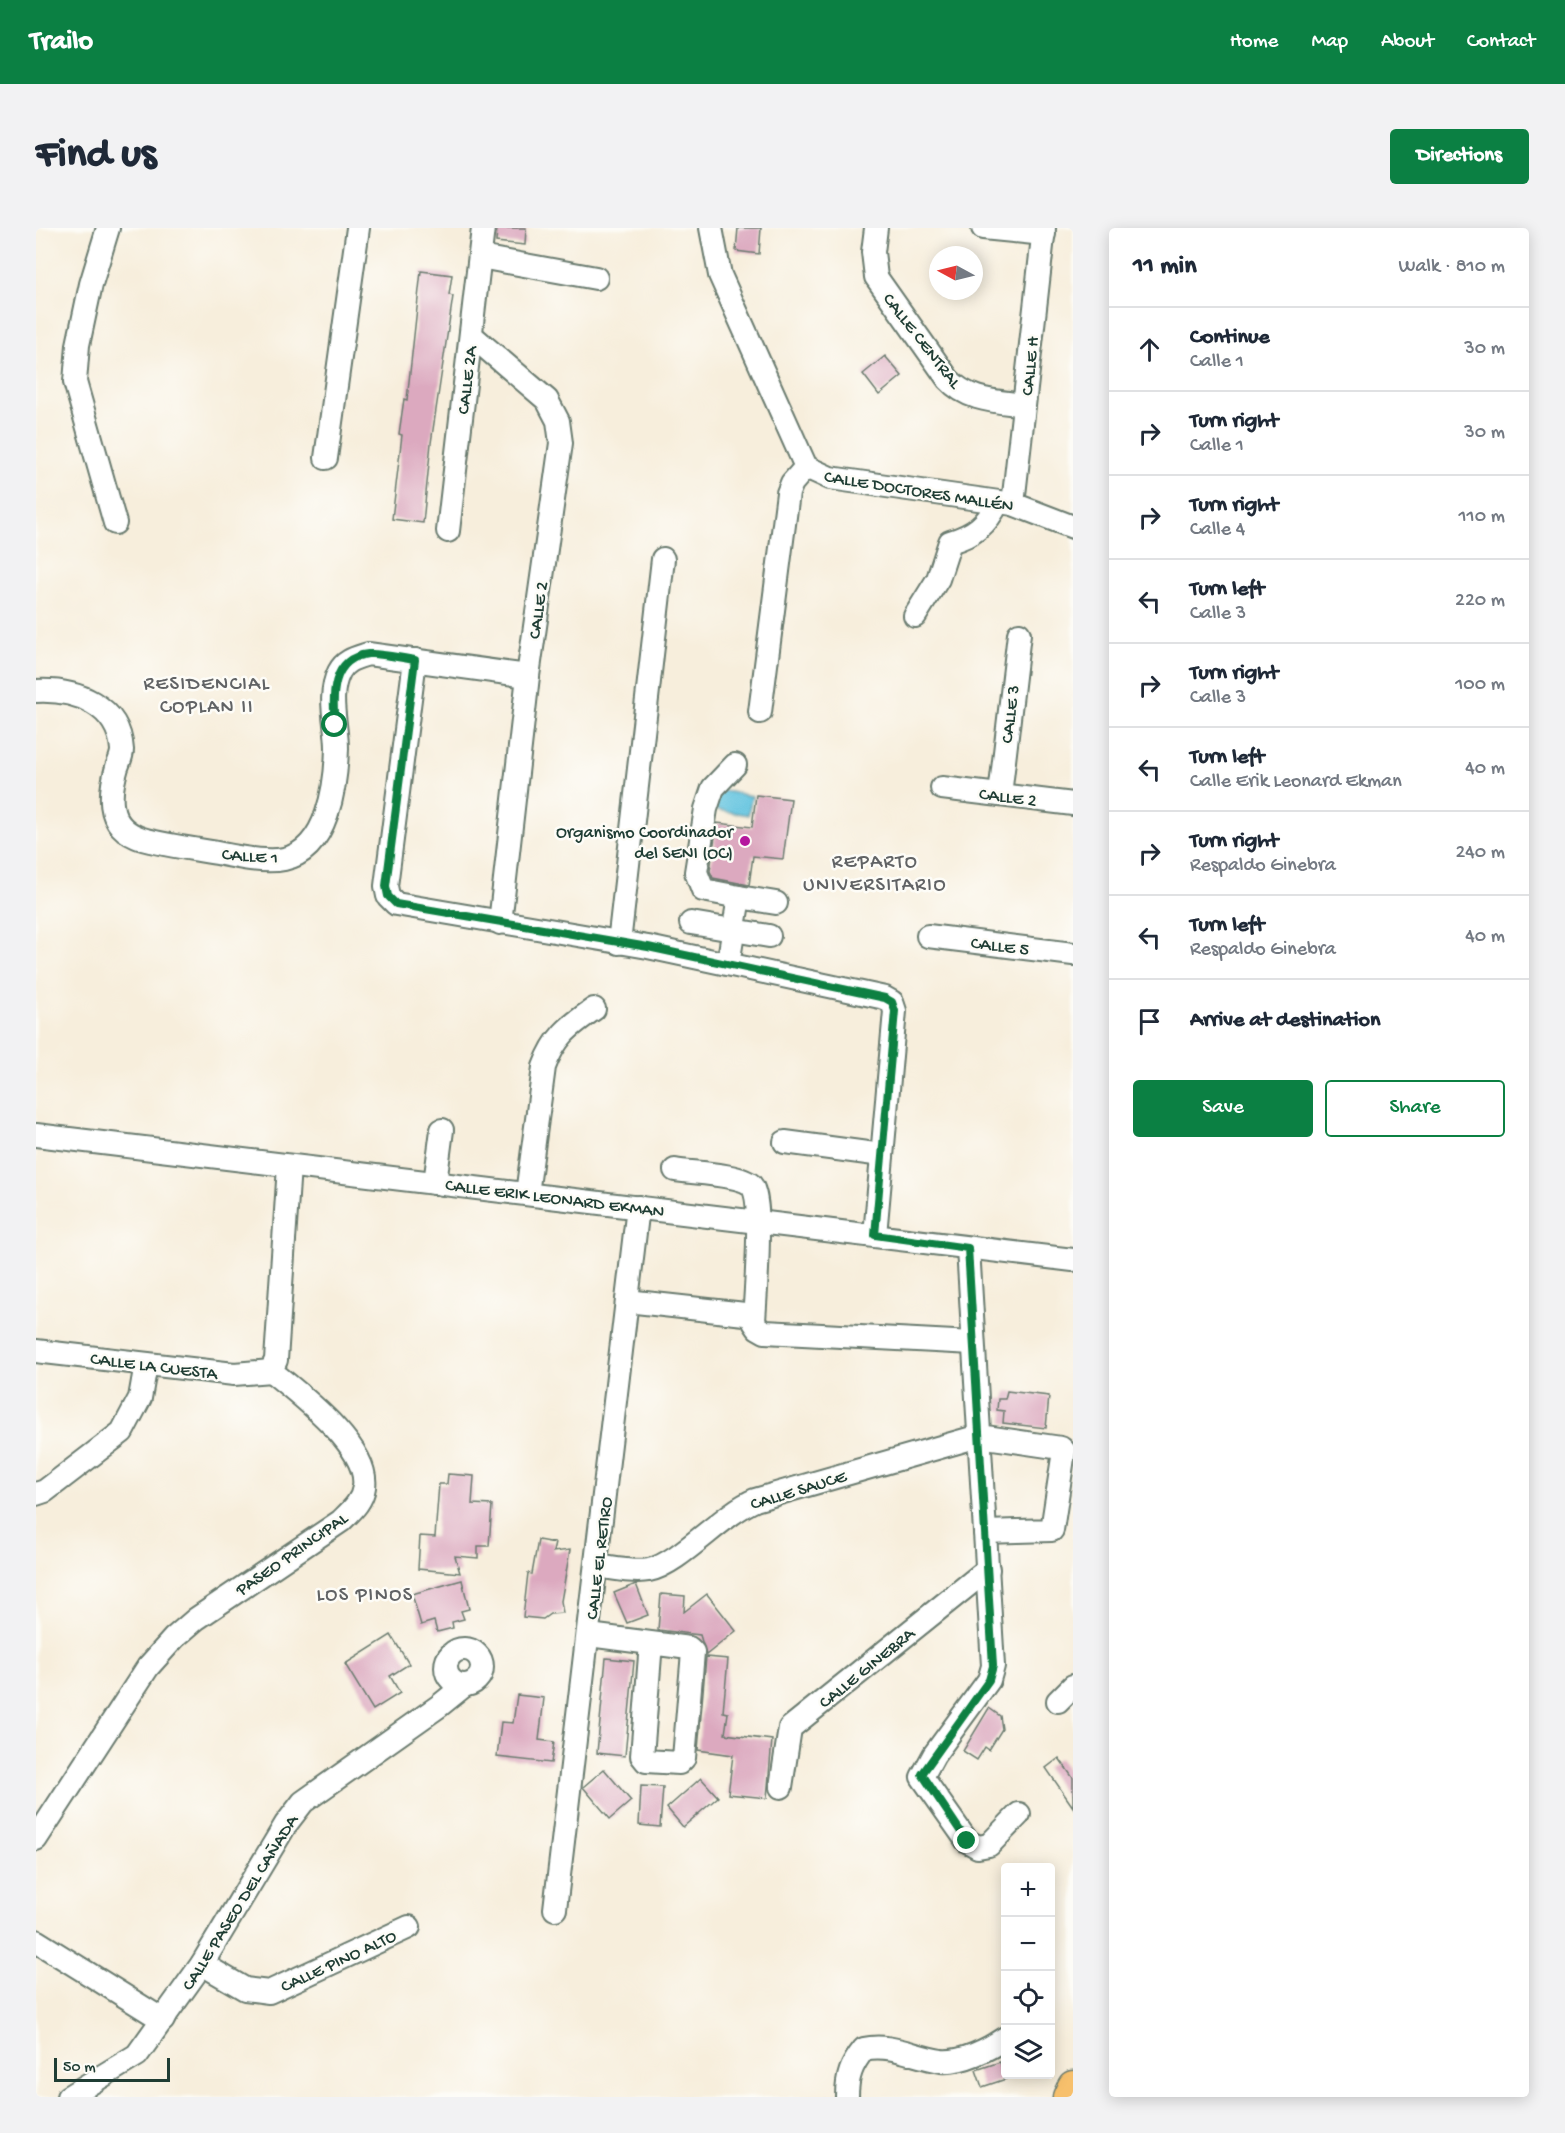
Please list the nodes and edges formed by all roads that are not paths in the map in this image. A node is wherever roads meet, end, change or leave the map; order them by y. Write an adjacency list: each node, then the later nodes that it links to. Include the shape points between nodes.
1 (108, 228): 15 (street, via 91,284 78,345 75,382)
2 (358, 228): 12 (street)
3 (483, 228): 8 (street, CALLE 2A)
4 (711, 228): 13 (street, CALLE DOCTORES MALLÉN, via 720,275)
5 (876, 228): 11 (street, CALLE CENTRAL, via 876,277 957,389 970,396)
6 (984, 228): 7 (street)
7 (1044, 231): 11 (street, CALLE H)
8 (480, 257): 9 (street); 10 (street, CALLE 2A)
9 (596, 278)
10 (471, 335): 17 (street, CALLE 2A); 22 (street, CALLE 2, via 547,400 558,421 561,443)
11 (1024, 405): 14 (street, CALLE H)
12 (326, 458)
13 (806, 467): 14 (street, CALLE DOCTORES MALLÉN, via 830,478); 24 (street, via 788,493)
14 (1006, 503): 16 (street, CALLE DOCTORES MALLÉN); 19 (street, via 981,528 950,542 938,579)
15 (115, 523)
16 (1073, 526)
17 (448, 531)
18 (663, 559): 36 (street)
19 (915, 616)
20 (1019, 634): 27 (street, CALLE 3)
21 (415, 660): 22 (street, CALLE 1); 23 (street, CALLE 1, via 368,654 348,660 339,672 333,700 337,749 329,802 322,825 307,849 284,859 227,855 137,837 117,823 109,801 122,752 117,726 106,711 83,697 62,691); 31 (street, via 386,886 388,896 396,904)
22 (528, 676): 31 (street, CALLE 2)
23 (36, 691)
24 (760, 712)
25 (735, 765): 29 (street, via 710,795 696,872 703,890)
26 (942, 788): 27 (street, CALLE 2)
27 (1000, 795): 28 (street, CALLE 2)
28 (1073, 804)
29 (739, 897): 30 (street); 33 (street)
30 (776, 903)
31 (500, 923): 36 (street)
32 (691, 923): 33 (street)
33 (734, 930): 34 (street); 38 (street)
34 (769, 936)
35 (928, 936): 37 (street, CALLE 5)
36 (619, 942): 38 (street)
37 (1073, 954)
38 (728, 964): 43 (street, via 892,1002 895,1011)
39 (594, 1009): 47 (street, via 566,1028 544,1067)
40 (442, 1130): 46 (street)
41 (36, 1135): 44 (street, CALLE ERIK LEONARD EKMAN)
42 (785, 1142): 43 (street)
43 (882, 1155): 50 (street)
44 (289, 1166): 46 (street, CALLE ERIK LEONARD EKMAN); 58 (street, via 276,1360)
45 (675, 1170): 49 (street, via 735,1178 750,1185)
46 (435, 1183): 47 (street, CALLE ERIK LEONARD EKMAN)
47 (527, 1194): 48 (street, CALLE ERIK LEONARD EKMAN)
48 (638, 1208): 49 (street, CALLE ERIK LEONARD EKMAN); 53 (street, CALLE EL RETIRO)
49 (758, 1221): 50 (street, CALLE ERIK LEONARD EKMAN); 54 (street)
50 (875, 1235): 51 (street, CALLE ERIK LEONARD EKMAN)
51 (968, 1248): 52 (street, CALLE ERIK LEONARD EKMAN); 55 (street)
52 (1073, 1260)
53 (627, 1301): 54 (street); 62 (street, CALLE EL RETIRO)
54 (756, 1322): 55 (street, via 765,1332)
55 (973, 1343): 59 (street)
56 (36, 1351): 57 (street, CALLE LA CUESTA)
57 (146, 1364): 58 (street, CALLE LA CUESTA, via 234,1374); 60 (street, via 140,1398 122,1432)
58 (271, 1371): 69 (street, PASEO PRINCIPAL, via 330,1423 357,1455 364,1473 364,1488 357,1505 341,1521 174,1638 148,1667)
59 (979, 1436): 61 (street); 61 (street, via 1057,1446 1064,1451 1052,1530); 62 (street, CALLE SAUCE, via 755,1500 653,1569)
60 (36, 1494)
61 (985, 1532): 63 (street)
62 (597, 1566): 64 (street, CALLE EL RETIRO)
63 (987, 1569): 67 (street, CALLE GINEBRA, via 790,1728); 68 (street, via 992,1674 922,1777 973,1845 989,1845)
64 (589, 1635): 65 (street); 70 (street, CALLE EL RETIRO)
65 (651, 1643): 65 (street, via 689,1648 693,1655 684,1758 679,1763 646,1761 642,1756)
66 (465, 1684): 73 (street, CALLE PASEO DEL CAÑADA, via 303,1802)
67 (781, 1787)
68 (1019, 1814)
69 (36, 1839)
70 (555, 1909)
71 (409, 1927): 73 (street, CALLE PINO ALTO, via 269,1992 245,1989)
72 (36, 1941): 74 (street)
73 (202, 1964): 74 (street, CALLE PASEO DEL CAÑADA)
74 (164, 2020): 76 (street, CALLE PASEO DEL CAÑADA, via 137,2055)
75 (1001, 2040): 77 (street, via 968,2056 942,2061 880,2045 864,2049 847,2079)
76 (68, 2097)
77 (847, 2097)

